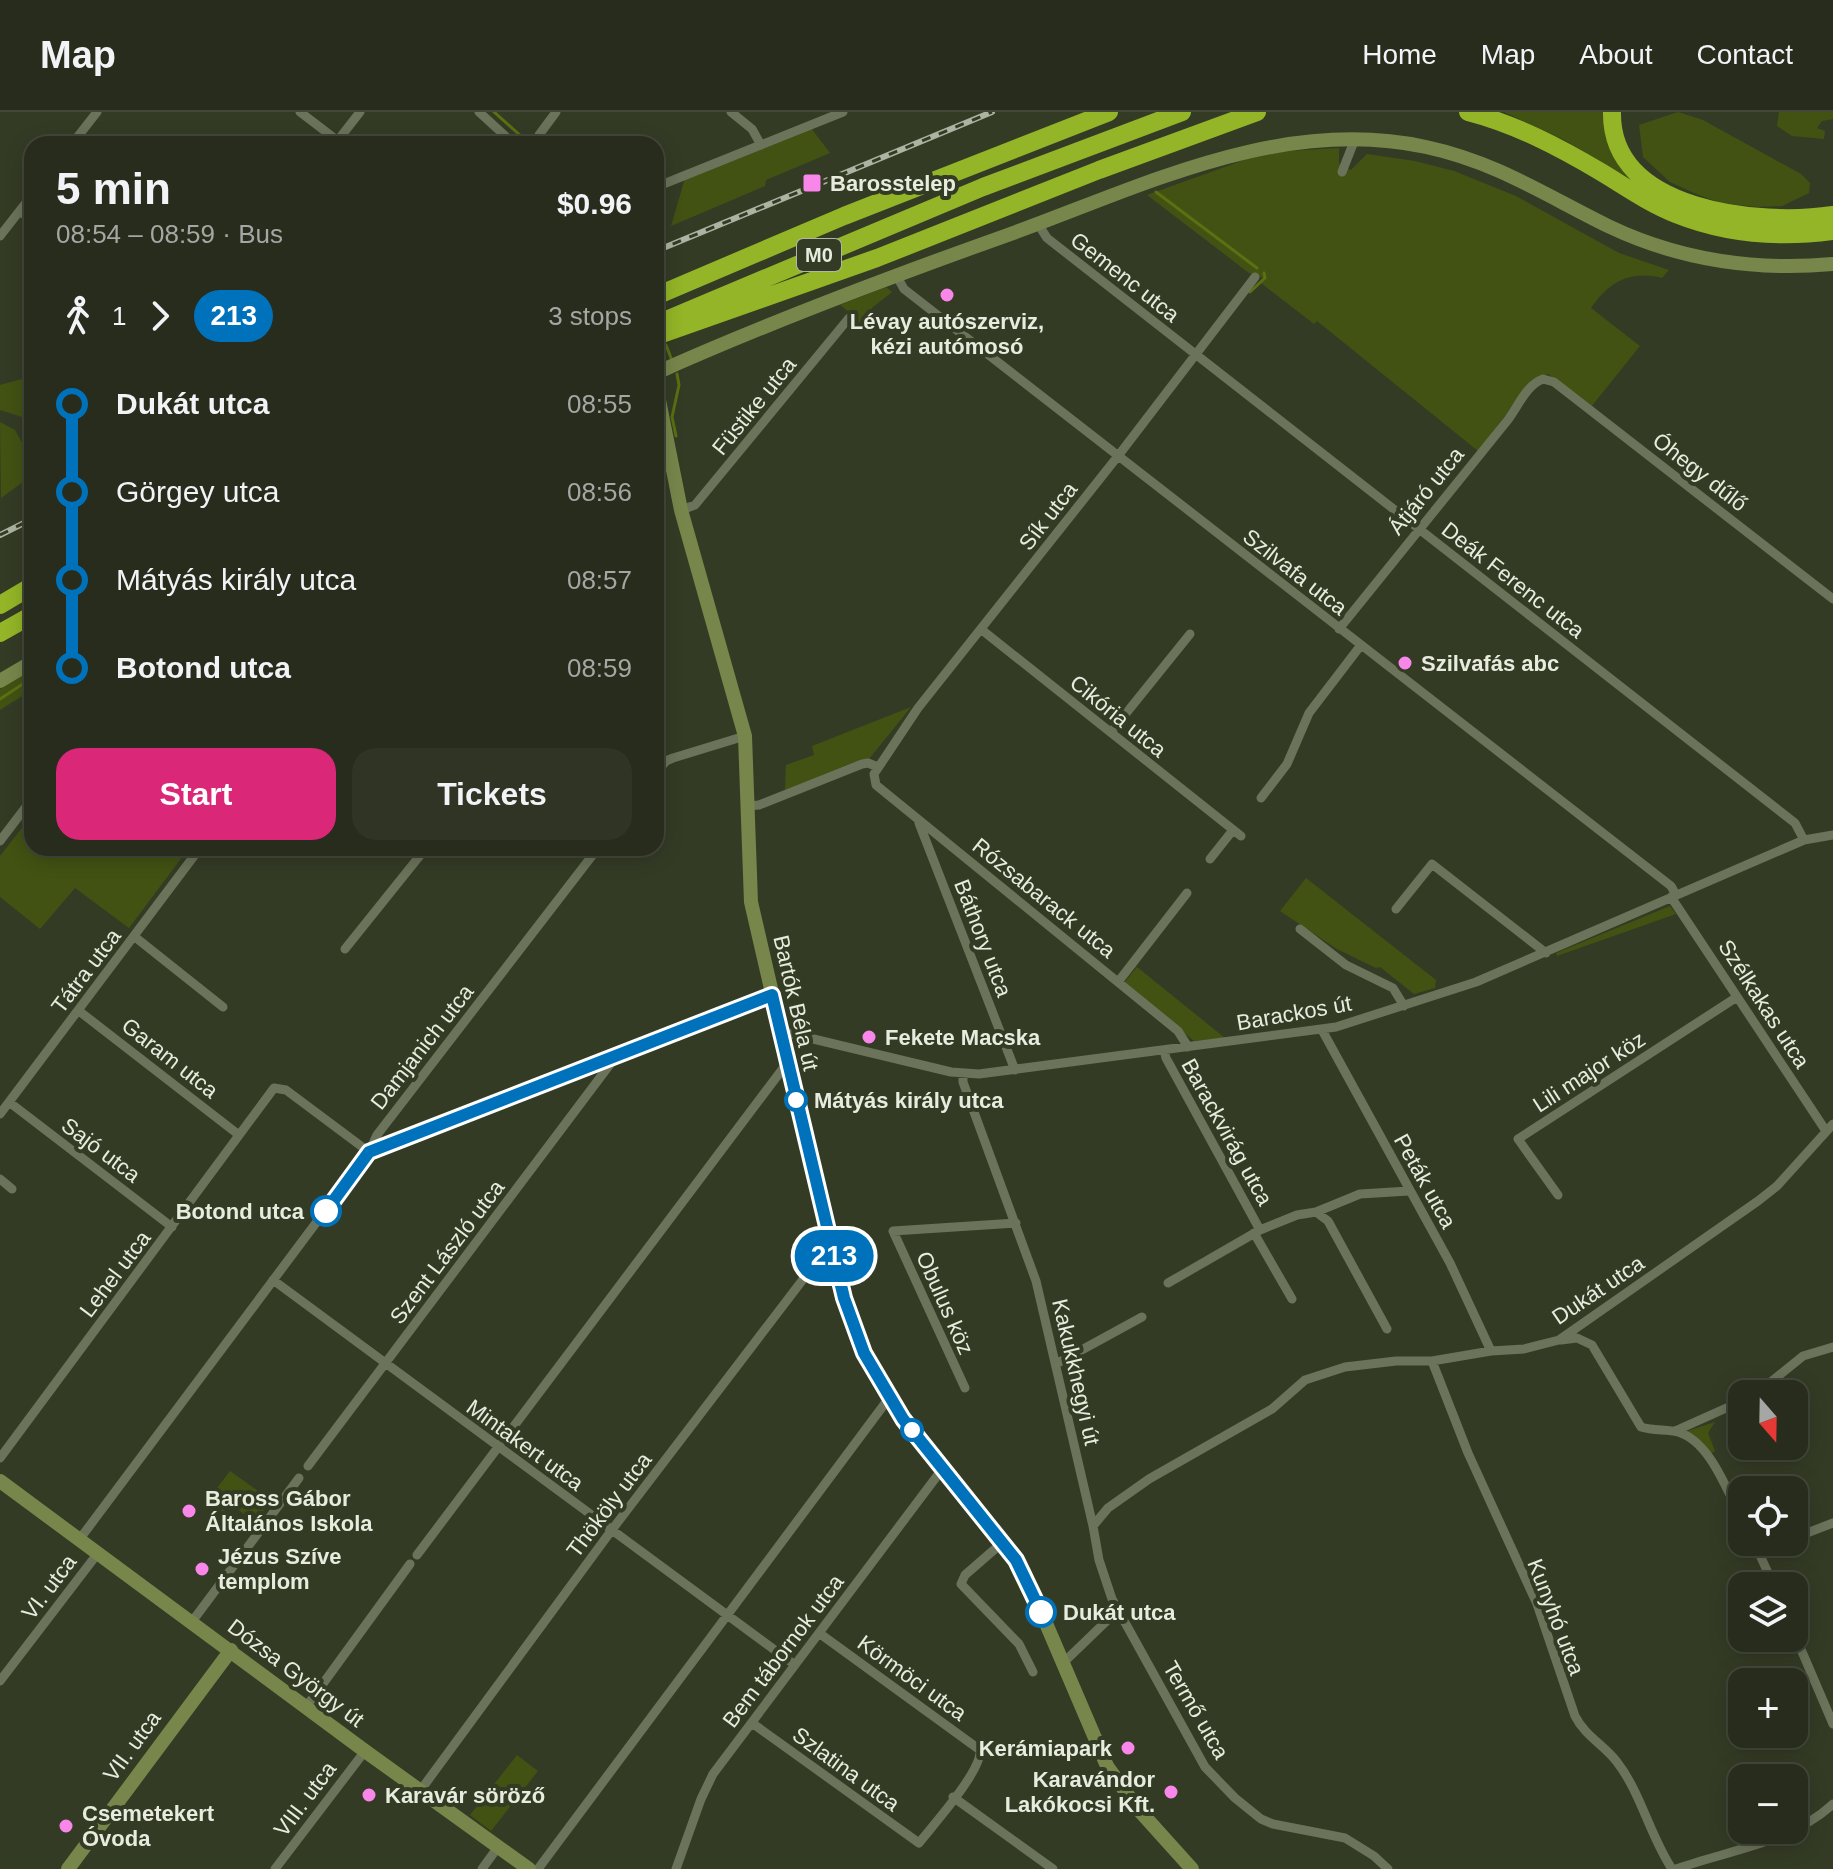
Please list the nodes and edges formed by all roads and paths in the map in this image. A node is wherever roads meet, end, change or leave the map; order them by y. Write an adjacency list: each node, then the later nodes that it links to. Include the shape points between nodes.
1 (97, 112): 16 (street)
2 (300, 112): 17 (street)
3 (360, 112): 18 (street)
4 (479, 112): 19 (street)
5 (556, 112): 15 (street)
6 (731, 112): 21 (street, via 752,129)
7 (1109, 112): 34 (highway, M0)
8 (1182, 112): 36 (highway, M0, via 983,187)
9 (1257, 112): 14 (highway)
10 (1274, 112): 14 (highway)
11 (1468, 112): 29 (highway, via 1544,140 1689,219 1752,233)
12 (1612, 112): 27 (highway, via 1626,158 1649,183 1668,194 1744,216)
13 (838, 113): 21 (street)
14 (1223, 124): 37 (highway, via 877,258)
15 (539, 135)
16 (78, 136)
17 (329, 136)
18 (343, 136)
19 (505, 136)
20 (1355, 139): 22 (street); 28 (street, via 1290,143 1230,155); 31 (street, via 1422,146 1484,163 1670,251 1729,263)
21 (761, 145): 23 (street)
22 (1342, 172)
23 (664, 184)
24 (24, 206): 25 (street)
25 (20, 211): 26 (street); 30 (street)
26 (24, 214)
27 (1833, 215)
28 (1038, 224): 32 (street); 38 (street, Gemenc utca, via 1047,238)
29 (1833, 231)
30 (0, 236)
31 (1833, 264)
32 (896, 275): 39 (street); 42 (street, Szilvafa utca, via 904,289)
33 (1255, 277): 38 (street, Sík utca)
34 (664, 293)
35 (849, 318): 43 (street, Füstike utca, via 695,505)
36 (664, 322)
37 (664, 333)
38 (1193, 354): 42 (street, Sík utca); 44 (street, Deák Ferenc utca)
39 (664, 370)
40 (1543, 379): 44 (street, Átjáró utca, via 1532,385); 46 (street, Óhegy dűlő, via 1554,382)
41 (664, 425): 43 (street, Bartók Béla út)
42 (1118, 456): 49 (street, Szilvafa utca); 50 (street, Sík utca)
43 (681, 510): 57 (street, Bartók Béla út)
44 (1417, 528): 49 (street, Átjáró utca); 66 (street, Deák Ferenc utca, via 1795,823)
45 (24, 591): 47 (highway)
46 (1833, 599)
47 (0, 605)
48 (24, 620): 51 (highway)
49 (1339, 629): 53 (street, Szilvafa utca)
50 (982, 630): 56 (street, Cikória utca); 59 (street, Sík utca)
51 (0, 633)
52 (1190, 634): 56 (street)
53 (1361, 645): 61 (street, via 1309,713 1287,764); 73 (street, Szilvafa utca, via 1671,886)
54 (24, 667): 55 (street)
55 (0, 681)
56 (1111, 732): 71 (street, Cikória utca, via 1237,833)
57 (745, 736): 58 (street); 62 (street, Bartók Béla út)
58 (664, 763)
59 (878, 767): 60 (street, Sík utca); 62 (street, via 862,764)
60 (873, 780): 64 (street, Rózsabarack utca)
61 (1261, 798)
62 (747, 806): 80 (street, Bartók Béla út, via 751,902)
63 (24, 810): 67 (street)
64 (918, 819): 79 (street, Rózsabarack utca); 91 (street, Báthory utca)
65 (1833, 835): 66 (street, Barackos út)
66 (1804, 840): 73 (street, Barackos út)
67 (0, 841)
68 (194, 856): 76 (street, Tátra utca)
69 (415, 856): 77 (street)
70 (592, 856): 97 (street, Damjanich utca)
71 (1210, 859)
72 (1187, 893): 79 (street)
73 (1674, 896): 78 (street, Barackos út); 81 (street, Szélkakas utca)
74 (1396, 909): 78 (street, via 1432,864)
75 (1300, 929): 82 (street, via 1346,965 1393,988)
76 (135, 937): 83 (street); 84 (street, Tátra utca)
77 (345, 949)
78 (1546, 953): 82 (street, Barackos út)
79 (1118, 982): 87 (street, Rózsabarack utca, via 1178,1031)
80 (772, 995): 86 (street, Bartók Béla út); 89 (street)
81 (1737, 997): 95 (street, Szélkakas utca); 101 (street, Lili major köz, via 1518,1139)
82 (1404, 1006): 85 (street, Barackos út)
83 (223, 1007)
84 (79, 1011): 93 (street, Tátra utca); 96 (street, Garam utca)
85 (1322, 1030): 87 (street, Barackos út); 100 (street, Peták utca)
86 (780, 1031): 90 (street, Bartók Béla út); 92 (street, Barackos út)
87 (1188, 1047): 88 (street, Barackos út)
88 (1164, 1050): 91 (street, Barackos út); 105 (street, Barackvirág utca)
89 (614, 1059): 97 (street); 117 (street, Szent László utca)
90 (787, 1063): 106 (street, Bartók Béla út); 123 (street)
91 (1015, 1070): 92 (street, Barackos út)
92 (963, 1074): 103 (street, Kakukkhegyi út)
93 (9, 1102): 94 (street, Tátra utca); 104 (street, Sajó utca)
94 (0, 1114)
95 (1830, 1128): 112 (street, Dukát utca, via 1758,1201)
96 (239, 1135): 97 (street, Lehel utca, via 280,1087); 104 (street, Lehel utca)
97 (369, 1152): 107 (street, Damjanich utca)
98 (0, 1179): 99 (street)
99 (12, 1189)
100 (1409, 1191): 102 (street, via 1360,1194); 114 (street, Peták utca)
101 (1558, 1195)
102 (1316, 1212): 105 (street); 111 (street, via 1328,1221)
103 (1016, 1223): 116 (street, Kakukkhegyi út); 119 (street, Obulus köz, via 893,1231)
104 (172, 1227): 124 (street, Lehel utca)
105 (1257, 1232): 108 (street); 109 (street, Barackvirág utca)
106 (830, 1244): 120 (street, Bartók Béla út, via 856,1334); 132 (street, Thököly utca)
107 (273, 1280): 117 (street, Mintakert utca); 134 (street, Damjanich utca)
108 (1168, 1283)
109 (1292, 1299)
110 (1142, 1317): 116 (street)
111 (1387, 1329)
112 (1559, 1340): 114 (street, Dukát utca); 122 (street, via 1577,1338 1592,1345 1641,1427)
113 (1833, 1347): 118 (street, via 1803,1356)
114 (1491, 1351): 115 (street, Dukát utca)
115 (1432, 1361): 131 (street, Dukát utca, via 1345,1367 1305,1380 1272,1409 1149,1479 1108,1508); 166 (street, Kunyhó utca, via 1537,1604 1575,1716 1625,1774)
116 (1056, 1364): 131 (street, Kakukkhegyi út)
117 (386, 1365): 123 (street, Mintakert utca); 125 (street, Szent László utca)
118 (1773, 1380)
119 (965, 1388)
120 (889, 1398): 126 (street, Bartók Béla út); 140 (street)
121 (1728, 1407): 122 (street)
122 (1675, 1431): 129 (street, via 1690,1437 1707,1455)
123 (498, 1448): 132 (street, Mintakert utca); 137 (street)
124 (0, 1458)
125 (308, 1466)
126 (943, 1468): 135 (street, Bartók Béla út); 142 (street, Bem tábornok utca)
127 (299, 1478): 141 (street)
128 (0, 1481): 134 (street, Dózsa György út)
129 (1728, 1493)
130 (1833, 1523): 133 (street)
131 (1093, 1526): 139 (street, Kakukkhegyi út, via 1104,1577)
132 (611, 1531): 140 (street, Mintakert utca); 153 (street, Thököly utca)
133 (1808, 1533)
134 (79, 1540): 136 (street, Dózsa György út)
135 (1003, 1542): 145 (street, Bartók Béla út, via 1024,1572); 147 (street, via 961,1584 1019,1644)
136 (98, 1553): 141 (street, Dózsa György út); 148 (street, VI. utca)
137 (417, 1555)
138 (410, 1564): 149 (street)
139 (1118, 1610): 145 (street); 165 (street, Termő utca, via 1218,1782 1267,1822 1345,1838)
140 (726, 1616): 146 (street, Mintakert utca); 161 (street)
141 (191, 1623): 143 (street, Dózsa György út)
142 (819, 1633): 146 (street, Bem tábornok utca); 154 (street, Körmöci utca, via 976,1746 981,1755 976,1767)
143 (231, 1650): 149 (street, Dózsa György út); 157 (street, VII. utca)
144 (1802, 1652): 151 (street)
145 (1063, 1663): 164 (street, Bartók Béla út, via 1107,1766)
146 (795, 1665): 150 (street, Bem tábornok utca)
147 (1033, 1672)
148 (0, 1681)
149 (306, 1707): 152 (street, Dózsa György út)
150 (752, 1723): 154 (street, Szlatina utca, via 919,1843); 162 (street, Bem tábornok utca, via 707,1785)
151 (1833, 1724)
152 (365, 1751): 153 (street, Dózsa György út); 158 (street, VIII. utca)
153 (420, 1791): 156 (street, Dózsa György út)
154 (953, 1797): 163 (street)
155 (1833, 1804): 166 (street, Kunyhó utca, via 1786,1835)
156 (498, 1847): 159 (street); 160 (street, Dózsa György út)
157 (68, 1869)
158 (275, 1869)
159 (482, 1869)
160 (529, 1869)
161 (538, 1869)
162 (676, 1869)
163 (1053, 1869)
164 (1192, 1869)
165 (1388, 1869)
166 (1674, 1869)

